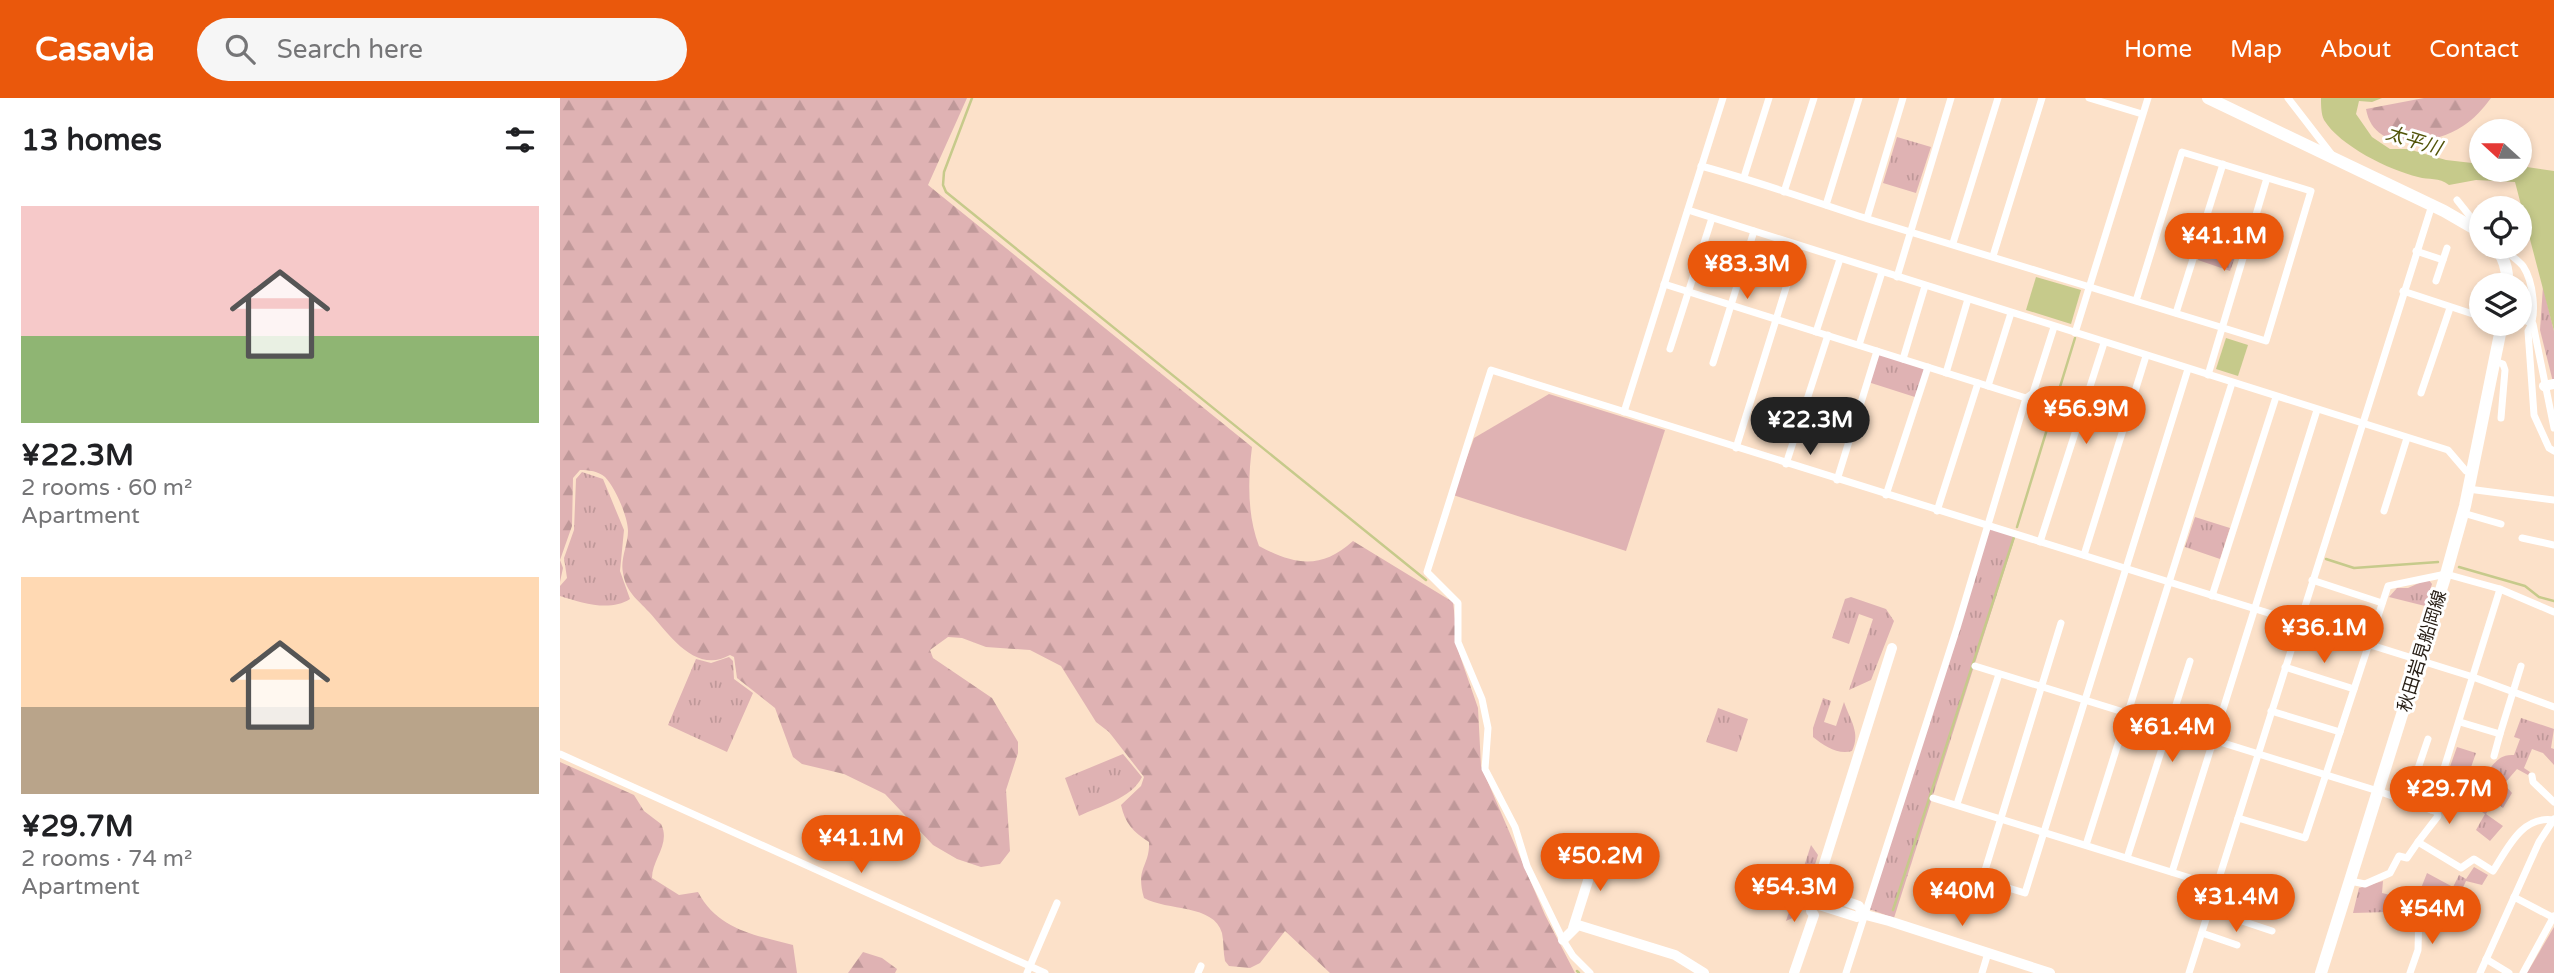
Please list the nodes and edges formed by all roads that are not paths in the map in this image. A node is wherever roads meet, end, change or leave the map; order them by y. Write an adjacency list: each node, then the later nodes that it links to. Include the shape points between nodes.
1 (1723, 98): 16 (street)
2 (1769, 98): 17 (street)
3 (1814, 98): 19 (street)
4 (1859, 98): 21 (street)
5 (1903, 98): 26 (street)
6 (1951, 98): 29 (street)
7 (1998, 98): 30 (street)
8 (2042, 98): 34 (street)
9 (2089, 98): 13 (street)
10 (2148, 98): 13 (street)
11 (2208, 98): 14 (main road)
12 (2288, 98): 14 (street)
13 (2142, 114): 43 (street)
14 (2334, 157): 22 (main road)
15 (2223, 164): 18 (street); 47 (street, via 2182,152); 51 (street)
16 (1701, 166): 17 (street); 23 (street)
17 (1744, 177): 19 (street)
18 (2267, 178): 56 (street); 56 (street, via 2311,191 2266,341)
19 (1784, 192): 21 (street)
20 (2457, 200): 24 (street)
21 (1826, 205): 26 (street)
22 (2432, 205): 27 (main road); 33 (street)
23 (1688, 210): 25 (street); 41 (street)
24 (2469, 214)
25 (1712, 218): 28 (street); 44 (street)
26 (1867, 218): 29 (street)
27 (2469, 224)
28 (1754, 231): 31 (street); 48 (street)
29 (1911, 231): 30 (street); 39 (street)
30 (1953, 243): 34 (street)
31 (1799, 246): 35 (street); 53 (street)
32 (2447, 248): 37 (street)
33 (2416, 251): 37 (street); 45 (street)
34 (1993, 256): 43 (street)
35 (1840, 258): 38 (street); 57 (street)
36 (2514, 259): 54 (street, via 2528,275)
37 (2444, 260): 40 (street)
38 (1882, 272): 39 (street); 62 (street)
39 (1897, 277): 42 (street)
40 (2436, 281)
41 (1664, 284): 44 (street); 81 (street)
42 (1926, 286): 46 (street); 66 (street)
43 (2089, 287): 47 (street); 58 (street)
44 (1689, 291): 48 (street); 63 (street)
45 (2403, 291): 49 (street); 83 (street)
46 (1968, 299): 50 (street); 71 (street)
47 (2136, 301): 51 (street)
48 (1731, 305): 53 (street); 68 (street)
49 (2450, 308): 52 (street); 77 (street)
50 (2011, 313): 55 (street); 76 (street)
51 (2176, 313): 56 (street)
52 (2469, 313)
53 (1777, 319): 57 (street); 86 (street)
54 (2533, 324): 75 (street); 87 (street, via 2528,331 2534,415)
55 (2054, 327): 58 (street); 79 (street, via 2033,393)
56 (2222, 327): 72 (street)
57 (1816, 332): 59 (street)
58 (2075, 333): 61 (street)
59 (1828, 335): 62 (street); 88 (street)
60 (2499, 336): 67 (main road, 秋田岩見船岡線)
61 (2104, 343): 65 (street); 100 (street)
62 (1859, 345): 64 (street)
63 (1670, 349)
64 (1877, 351): 66 (street); 90 (street)
65 (2146, 356): 70 (street); 102 (street)
66 (1903, 359): 69 (street)
67 (2494, 361): 82 (street, via 2505,370); 89 (main road, 秋田岩見船岡線)
68 (1713, 363)
69 (1928, 367): 71 (street); 92 (street)
70 (2188, 369): 72 (street); 103 (street)
71 (1946, 373): 73 (street)
72 (2208, 375): 74 (street)
73 (1978, 383): 76 (street); 94 (street)
74 (2232, 383): 78 (street); 106 (street)
75 (2549, 385): 84 (street)
76 (1988, 386): 79 (street)
77 (2421, 393)
78 (2276, 397): 80 (street); 108 (street)
79 (2026, 398): 98 (street)
80 (2317, 410): 83 (street); 110 (street)
81 (1624, 412): 86 (street); 168 (street, via 1491,370 1427,572 1458,603 1458,642 1477,685 1488,728 1485,769)
82 (2501, 418)
83 (2361, 424): 85 (street); 105 (street)
84 (2554, 428)
85 (2407, 438): 89 (street, via 2448,450); 95 (street)
86 (1736, 448): 88 (street)
87 (2554, 451)
88 (1786, 464): 90 (street)
89 (2472, 472): 91 (main road, 秋田岩見船岡線)
90 (1837, 480): 92 (street)
91 (2468, 489): 93 (street); 96 (main road, 秋田岩見船岡線)
92 (1886, 495): 94 (street)
93 (2554, 500)
94 (1937, 511): 98 (street)
95 (2385, 512)
96 (2463, 513): 97 (street); 104 (main road, 秋田岩見船岡線)
97 (2501, 524)
98 (1988, 525): 100 (street); 163 (street)
99 (2522, 538): 101 (street)
100 (2040, 542): 102 (street)
101 (2554, 545)
102 (2084, 555): 103 (street)
103 (2128, 569): 106 (street); 126 (street)
104 (2446, 574): 107 (street); 109 (street, via 2388,586); 116 (main road, 秋田岩見船岡線)
105 (2312, 580): 109 (street); 113 (street)
106 (2170, 582): 108 (street); 129 (street)
107 (2500, 589): 111 (street); 122 (street)
108 (2212, 596): 110 (street)
109 (2382, 603): 114 (street)
110 (2255, 609): 113 (street); 135 (street)
111 (2554, 612)
112 (2061, 623): 123 (street)
113 (2299, 623): 114 (street); 120 (street)
114 (2368, 644): 116 (street); 124 (street)
115 (1892, 648): 158 (street)
116 (2419, 660): 122 (street); 141 (main road, 秋田岩見船岡線)
117 (2190, 662): 131 (street)
118 (1975, 666): 121 (street)
119 (2521, 666): 125 (street)
120 (2285, 667): 124 (street); 128 (street)
121 (1998, 674): 123 (street); 145 (street)
122 (2473, 677): 125 (street); 130 (street)
123 (2041, 687): 126 (street); 147 (street)
124 (2354, 689): 132 (street)
125 (2514, 693): 127 (street); 133 (street)
126 (2085, 701): 129 (street); 150 (street)
127 (2554, 707)
128 (2271, 711): 132 (street); 137 (street)
129 (2127, 714): 131 (street); 152 (street)
130 (2459, 722): 133 (street); 146 (street)
131 (2169, 726): 135 (street); 154 (street)
132 (2340, 732): 139 (street)
133 (2500, 734): 138 (street)
134 (2428, 739): 143 (street)
135 (2213, 740): 137 (street); 155 (street)
136 (560, 754): 172 (street)
137 (2257, 755): 139 (street); 148 (street)
138 (2494, 756)
139 (2327, 776): 141 (street); 148 (street, via 2305,838)
140 (2532, 776): 144 (street)
141 (2378, 791): 143 (street); 156 (main road, 秋田岩見船岡線)
142 (1933, 798): 145 (street)
143 (2407, 801): 146 (street)
144 (2554, 802)
145 (1957, 804): 147 (street)
146 (2431, 810): 151 (street, via 2438,817)
147 (2000, 818): 150 (street); 150 (street, via 1982,880 2003,887 2025,893)
148 (2238, 818): 157 (street)
149 (2554, 820): 151 (street, via 2543,818 2517,831 2493,871 2474,859 2461,868); 159 (street)
150 (2043, 831): 152 (street)
151 (2418, 842): 156 (street, via 2411,855 2395,859 2390,873 2360,885)
152 (2086, 845): 154 (street)
153 (1598, 849): 165 (street)
154 (2127, 858): 155 (street)
155 (2172, 872): 157 (street)
156 (2350, 881): 181 (main road, 秋田岩見船岡線)
157 (2216, 886): 161 (street)
158 (1815, 897): 163 (street, via 1860,906); 176 (street, via 1814,915)
159 (2514, 897): 164 (street); 171 (street)
160 (1057, 904): 172 (street)
161 (2209, 910): 166 (street); 167 (street)
162 (2419, 912): 182 (street, via 2418,950)
163 (1863, 914): 170 (street); 177 (street)
164 (2554, 917): 185 (street)
165 (1573, 928): 168 (street); 175 (street, via 1578,925 1675,955)
166 (2272, 931)
167 (2202, 933): 169 (street); 180 (street)
168 (1563, 940): 174 (street)
169 (2237, 945)
170 (1988, 953): 178 (street); 179 (street)
171 (2486, 959): 183 (street); 184 (street)
172 (1028, 970): 173 (street)
173 (1045, 973)
174 (1590, 973)
175 (1704, 973)
176 (1794, 973)
177 (1846, 973)
178 (1982, 973)
179 (2050, 973)
180 (2189, 973)
181 (2321, 973)
182 (2410, 973)
183 (2480, 973)
184 (2509, 973)
185 (2523, 973)

